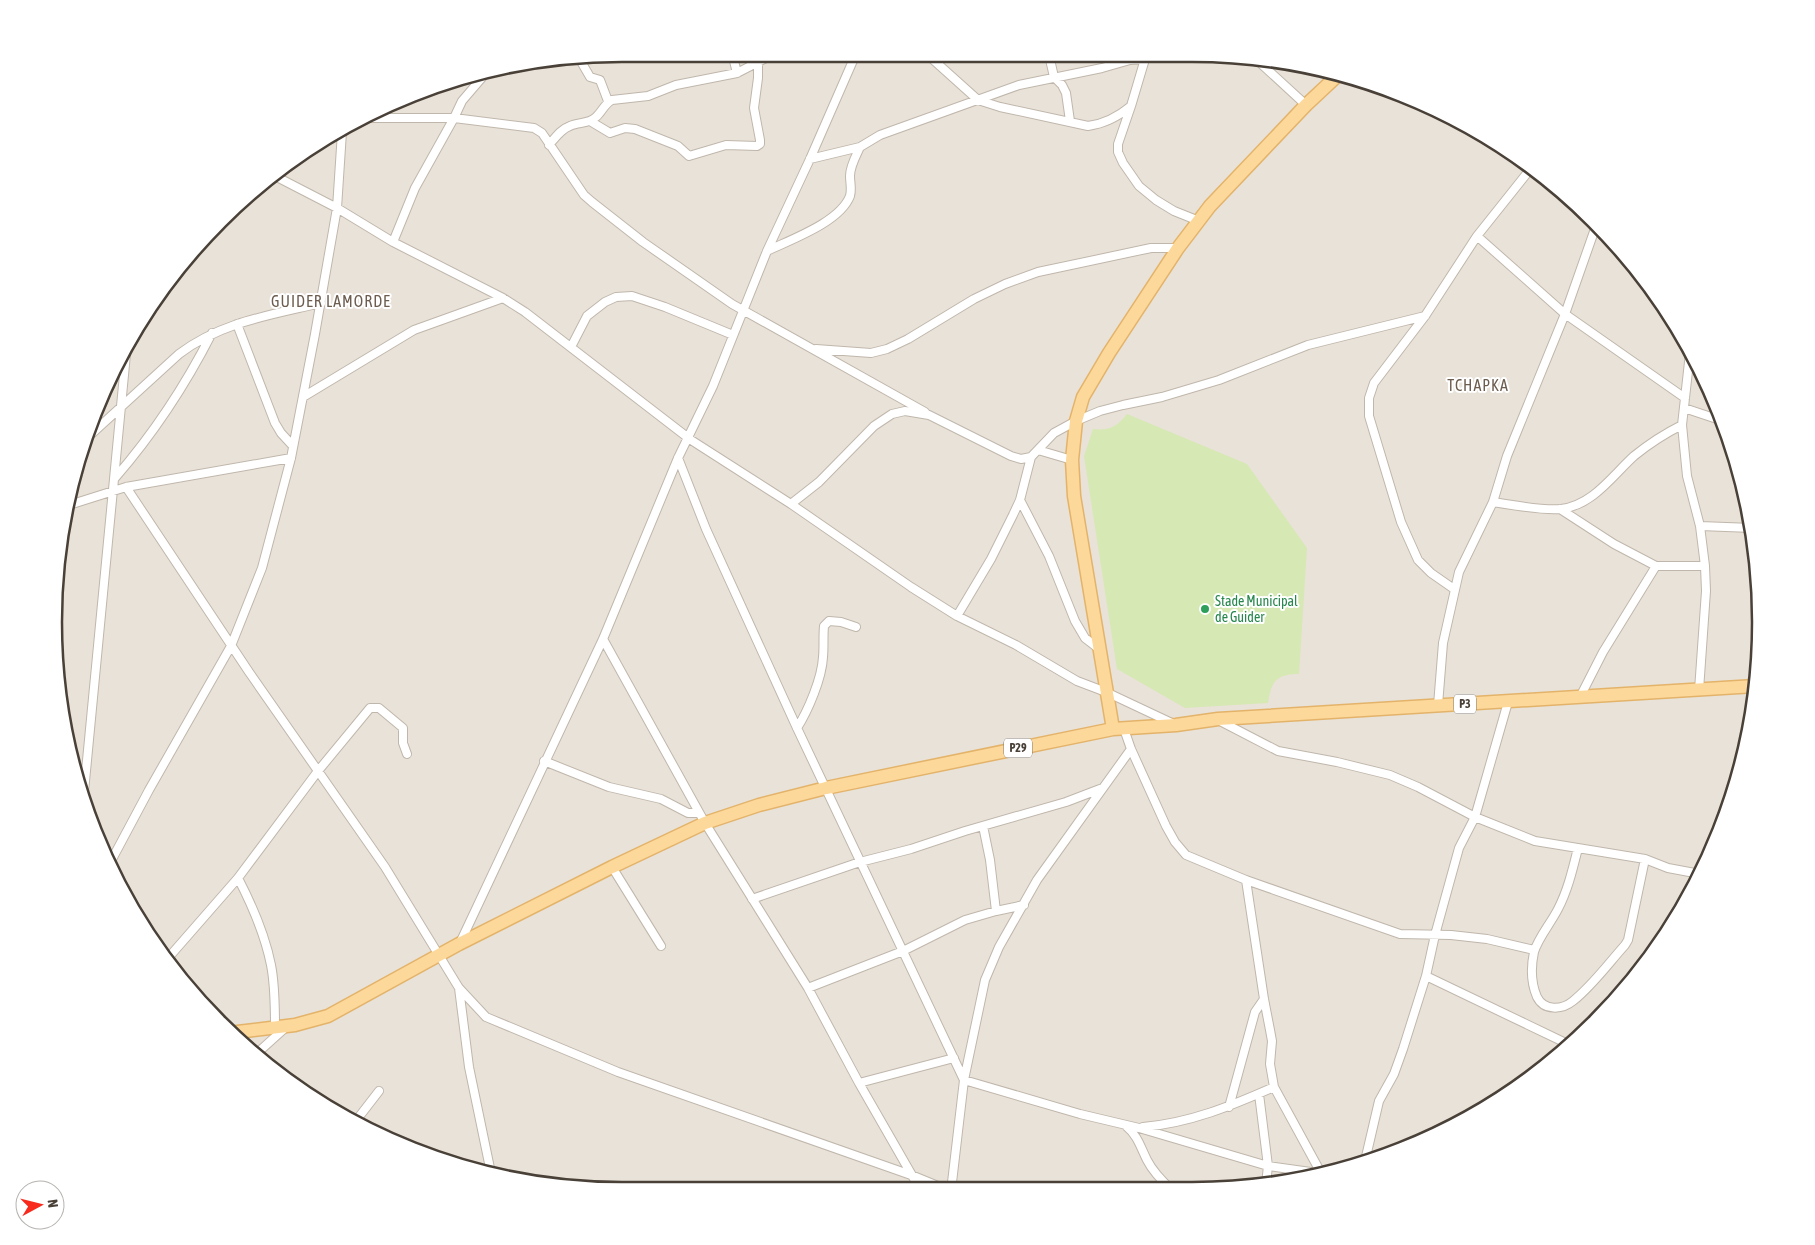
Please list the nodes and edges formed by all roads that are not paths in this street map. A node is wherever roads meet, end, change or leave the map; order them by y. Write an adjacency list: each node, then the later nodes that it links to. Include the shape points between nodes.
1 (734, 62): 11 (street)
2 (761, 62): 9 (street)
3 (852, 62): 26 (street)
4 (936, 62): 15 (street)
5 (1051, 62): 12 (street)
6 (1123, 62): 12 (street)
7 (1144, 62): 18 (street)
8 (583, 64): 16 (street, via 590,77 600,80)
9 (758, 64): 11 (street); 21 (street, via 754,108 760,140 757,146 726,145 689,156 678,146 635,129 625,128 610,133)
10 (1264, 67): 17 (street)
11 (737, 73): 16 (street, via 676,85 648,96)
12 (1054, 77): 15 (street, via 1019,84); 22 (street, via 1066,93)
13 (1332, 81): 17 (main road)
14 (478, 82): 20 (street, via 462,101)
15 (978, 100): 22 (street); 25 (street, via 880,135)
16 (608, 101): 21 (street)
17 (1306, 105): 30 (main road)
18 (1131, 106): 22 (street, via 1096,125); 30 (street, via 1118,144 1123,163 1139,186 1156,200)
19 (379, 118): 20 (street)
20 (454, 118): 24 (street, via 534,128); 33 (street, via 415,188)
21 (590, 121): 24 (street, via 568,127)
22 (1070, 121)
23 (342, 138): 29 (street)
24 (550, 145): 38 (street, via 592,202 643,242)
25 (860, 147): 26 (street); 35 (street, via 850,175 850,196 838,213)
26 (810, 159): 35 (street)
27 (1527, 174): 32 (street)
28 (281, 179): 29 (street)
29 (337, 208): 33 (street); 37 (street)
30 (1199, 221): 34 (main road)
31 (1594, 233): 39 (street)
32 (1477, 236): 39 (street); 40 (street)
33 (393, 242): 36 (street)
34 (1178, 248): 45 (street, via 1151,248 1038,272 1005,284 916,334 871,354); 54 (main road, via 1083,397)
35 (768, 251): 38 (street)
36 (503, 298): 44 (street); 48 (street, via 414,330)
37 (320, 302): 41 (street); 48 (street)
38 (743, 310): 43 (street); 45 (street)
39 (1565, 314): 49 (street); 68 (street, via 1507,456)
40 (1425, 316): 54 (street, via 1308,345 1219,380); 76 (street, via 1374,383 1369,398 1369,416 1401,522 1418,560)
41 (237, 324): 42 (street); 58 (street, via 275,423)
42 (212, 332): 50 (street, via 179,354); 64 (street, via 190,376 142,447)
43 (733, 335): 44 (street, via 632,296 616,297 587,316); 57 (street, via 713,386)
44 (570, 347): 57 (street)
45 (812, 349): 52 (street)
46 (1689, 364): 49 (street)
47 (125, 367): 50 (street)
48 (303, 397): 58 (street)
49 (1685, 398): 51 (street)
50 (120, 408): 56 (street); 64 (street)
51 (1684, 408): 53 (street); 55 (street)
52 (930, 414): 60 (street, via 1011,456 1022,459); 70 (street, via 906,411 892,414 874,426 819,482)
53 (1714, 418)
54 (1076, 421): 59 (street, via 1054,433); 63 (main road)
55 (1682, 425): 71 (street, via 1658,437 1593,495 1579,504); 72 (street, via 1688,476)
56 (97, 429)
57 (687, 437): 62 (street); 70 (street)
58 (293, 446): 61 (street)
59 (1038, 450): 60 (street); 63 (street)
60 (1031, 456): 67 (street)
61 (291, 458): 65 (street); 80 (street, via 262,568)
62 (678, 458): 79 (street); 90 (street, via 706,529)
63 (1072, 460): 81 (main road, via 1074,496)
64 (115, 478): 66 (street)
65 (126, 487): 66 (street); 80 (street)
66 (114, 490): 69 (street); 96 (street)
67 (1020, 500): 77 (street, via 998,547); 81 (street, via 1049,556 1075,620 1085,638)
68 (1493, 502): 71 (street); 76 (street)
69 (76, 503)
70 (791, 504): 77 (street)
71 (1560, 509): 74 (street, via 1614,544)
72 (1700, 526): 73 (street); 75 (street)
73 (1744, 528)
74 (1656, 566): 75 (street); 85 (street, via 1603,652)
75 (1705, 566): 83 (street)
76 (1454, 589): 87 (street, via 1443,643)
77 (957, 616): 84 (street, via 1016,645 1077,681)
78 (856, 627): 90 (street, via 829,621 824,626 819,675 806,715)
79 (603, 639): 94 (street); 100 (street)
80 (231, 646): 95 (street); 103 (street)
81 (1098, 648): 84 (main road)
82 (1749, 686): 83 (main road, P3)
83 (1700, 690): 85 (main road, P3)
84 (1106, 692): 89 (street); 91 (main road)
85 (1580, 697): 86 (main road, P3)
86 (1508, 702): 87 (main road, P3); 99 (street)
87 (1438, 705): 88 (main road, P3)
88 (1218, 719): 89 (main road, P3); 99 (street, via 1278,752 1390,775)
89 (1176, 725): 91 (main road, P3)
90 (797, 728): 97 (street)
91 (1119, 729): 92 (street); 97 (main road, P29)
92 (1131, 749): 98 (street); 109 (street, via 1166,826 1186,855)
93 (407, 754): 95 (street, via 403,728 374,707)
94 (544, 761): 100 (street, via 609,787 661,799); 114 (street)
95 (318, 770): 108 (street); 119 (street, via 385,867)
96 (85, 779)
97 (826, 788): 100 (main road, P29); 105 (street)
98 (1102, 789): 101 (street); 111 (street, via 1037,880)
99 (1474, 817): 102 (street, via 1535,841); 113 (street, via 1459,848)
100 (702, 818): 106 (main road, P29); 110 (street)
101 (982, 826): 105 (street); 112 (street)
102 (1578, 848): 104 (street); 116 (street, via 1560,907)
103 (114, 856)
104 (1645, 859): 107 (street); 116 (street, via 1628,940 1573,1002 1558,1008 1539,1001 1533,982)
105 (860, 862): 110 (street); 117 (street)
106 (612, 867): 114 (main road, P29); 115 (street)
107 (1693, 873)
108 (238, 878): 118 (street); 124 (street, via 265,943)
109 (1246, 880): 113 (street, via 1400,934); 123 (street)
110 (752, 899): 122 (street)
111 (1024, 905): 112 (street); 129 (street, via 999,947 985,980)
112 (996, 911): 117 (street, via 965,920)
113 (1435, 935): 116 (street, via 1487,939); 120 (street)
114 (459, 944): 119 (main road, P29)
115 (661, 946)
116 (1534, 950)
117 (903, 951): 122 (street); 128 (street)
118 (172, 954)
119 (439, 956): 121 (street); 124 (main road, P29, via 328,1016)
120 (1426, 976): 126 (street); 138 (street, via 1394,1074 1379,1101)
121 (459, 988): 139 (street, via 469,1067); 143 (street, via 486,1017 618,1072)
122 (808, 988): 130 (street)
123 (1264, 998): 131 (street, via 1272,1041 1270,1064); 134 (street, via 1255,1012)
124 (281, 1026): 125 (main road, P29); 127 (street)
125 (242, 1033)
126 (1564, 1042)
127 (260, 1049)
128 (954, 1058): 129 (street); 130 (street)
129 (964, 1080): 136 (street); 147 (street)
130 (859, 1083): 143 (street)
131 (1274, 1087): 133 (street); 141 (street)
132 (378, 1091): 135 (street)
133 (1259, 1094): 134 (street); 140 (street)
134 (1229, 1107): 137 (street, via 1188,1121)
135 (359, 1116)
136 (1124, 1124): 137 (street); 148 (street, via 1136,1136 1147,1161)
137 (1139, 1128): 140 (street)
138 (1368, 1155)
139 (490, 1166)
140 (1268, 1166): 142 (street); 144 (street)
141 (1320, 1167)
142 (1306, 1171)
143 (911, 1175): 145 (street); 146 (street)
144 (1267, 1178)
145 (915, 1182)
146 (928, 1182)
147 (951, 1182)
148 (1164, 1182)

